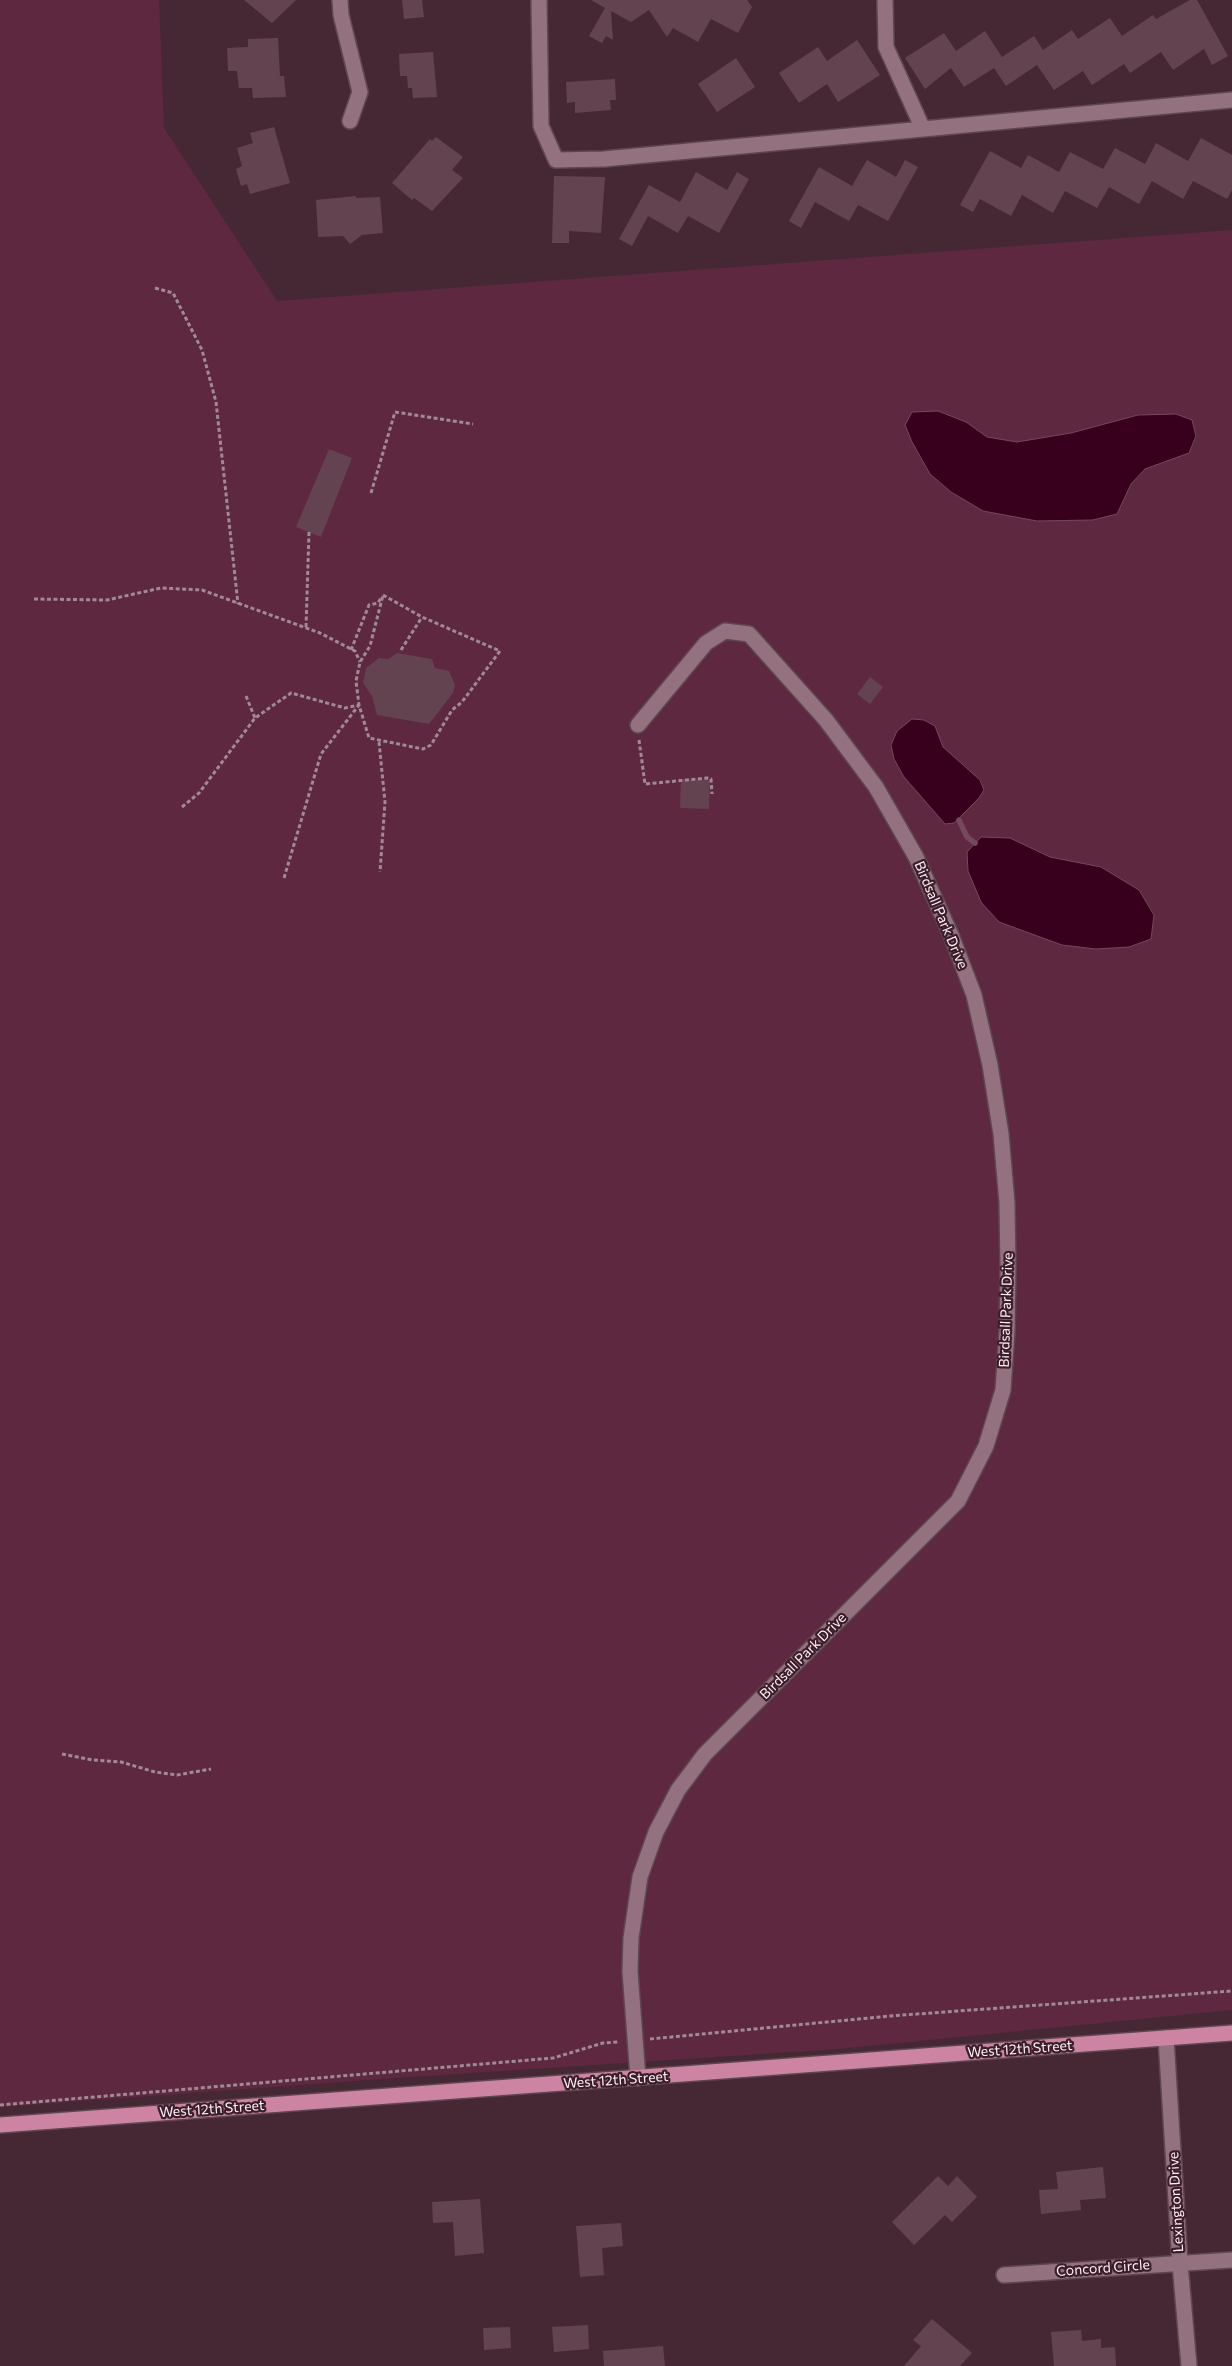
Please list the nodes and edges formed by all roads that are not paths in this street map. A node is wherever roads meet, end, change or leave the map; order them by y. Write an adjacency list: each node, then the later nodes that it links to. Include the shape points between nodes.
1 (340, 0): 5 (street, via 360,92)
2 (539, 0): 6 (street, via 541,126 556,160 604,159)
3 (885, 0): 6 (street, via 886,47)
4 (1232, 100): 6 (street)
5 (350, 121)
6 (923, 129)
7 (638, 725): 10 (street, Birdsall Park Drive, via 706,644 725,631 748,634 826,720 876,787 916,857 974,994 1002,1134 1008,1267 1003,1390 986,1446 958,1501 705,1754 678,1790 664,1817 642,1870 632,1916 630,1971)
8 (1232, 2033): 9 (main road, West 12th Street)
9 (1166, 2038): 10 (main road, West 12th Street); 13 (street, Lexington Drive)
10 (638, 2078): 11 (main road, West 12th Street)
11 (0, 2125)
12 (1232, 2260): 13 (street, Concord Circle)
13 (1180, 2264): 14 (street, Concord Circle); 15 (street, Lexington Drive)
14 (1004, 2275)
15 (1189, 2366)

